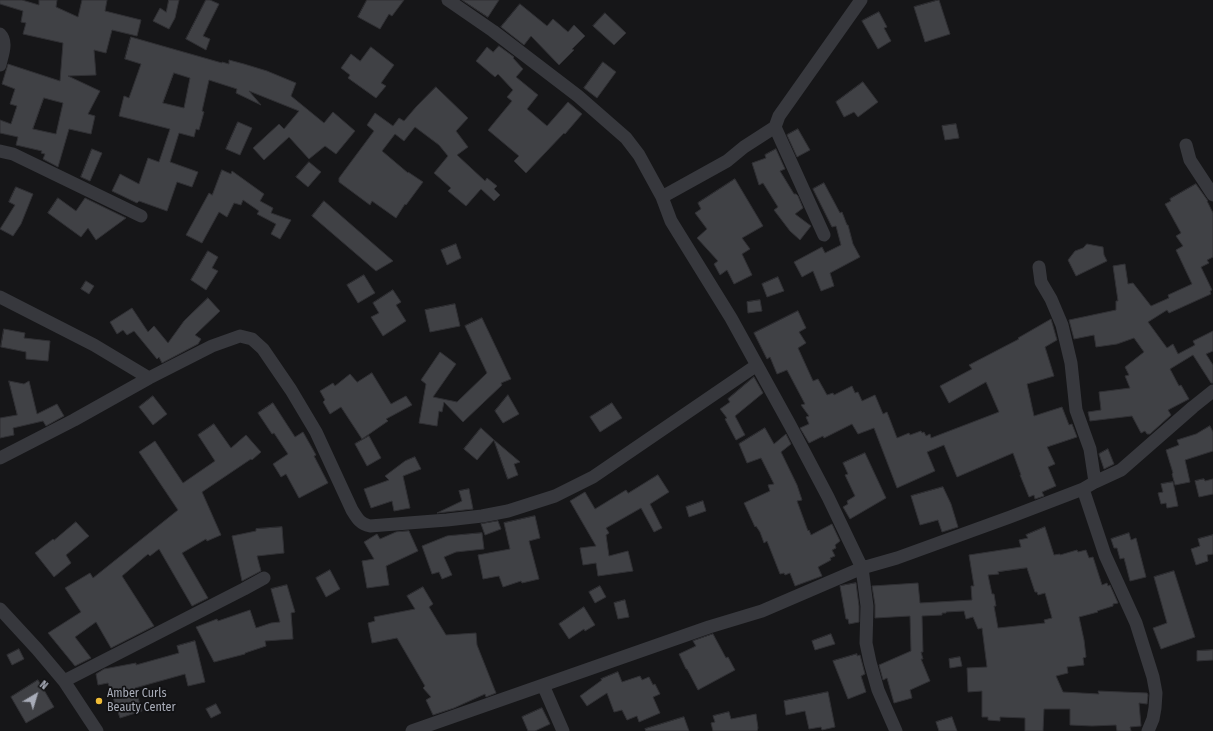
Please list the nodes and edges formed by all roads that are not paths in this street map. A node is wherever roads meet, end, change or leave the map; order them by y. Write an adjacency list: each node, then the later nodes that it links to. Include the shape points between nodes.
1 (448, 0): 9 (street, via 494,31 578,96 626,138 639,155)
2 (861, 0): 5 (street, via 779,116)
3 (0, 34): 4 (street, via 5,43)
4 (0, 65)
5 (775, 127): 9 (street, via 727,161); 11 (street)
6 (1186, 145): 8 (street, via 1190,160)
7 (0, 151): 10 (street, via 13,154)
8 (1213, 196)
9 (662, 197): 14 (street, via 671,221)
10 (141, 216)
11 (824, 235)
12 (1039, 267): 18 (street, via 1041,282 1062,325 1071,363 1076,410 1090,449)
13 (0, 297): 15 (street, via 94,345)
14 (757, 365): 15 (street, via 593,477 555,496 482,516 370,526 363,525 357,520 316,432 263,349 252,339 240,336 212,346); 20 (street, via 828,496)
15 (149, 378): 17 (street)
16 (1213, 391): 18 (street, via 1121,470)
17 (0, 458)
18 (1095, 482): 19 (street)
19 (1083, 489): 20 (street, via 939,543); 29 (street, via 1105,555 1136,623 1153,677 1156,700)
20 (862, 568): 24 (street, via 762,610); 28 (street, via 867,606 866,643 878,690)
21 (264, 578): 23 (street)
22 (0, 609): 23 (street)
23 (64, 681): 25 (street)
24 (543, 685): 26 (street); 27 (street)
25 (97, 731)
26 (412, 731)
27 (563, 731)
28 (896, 731)
29 (1148, 731)

